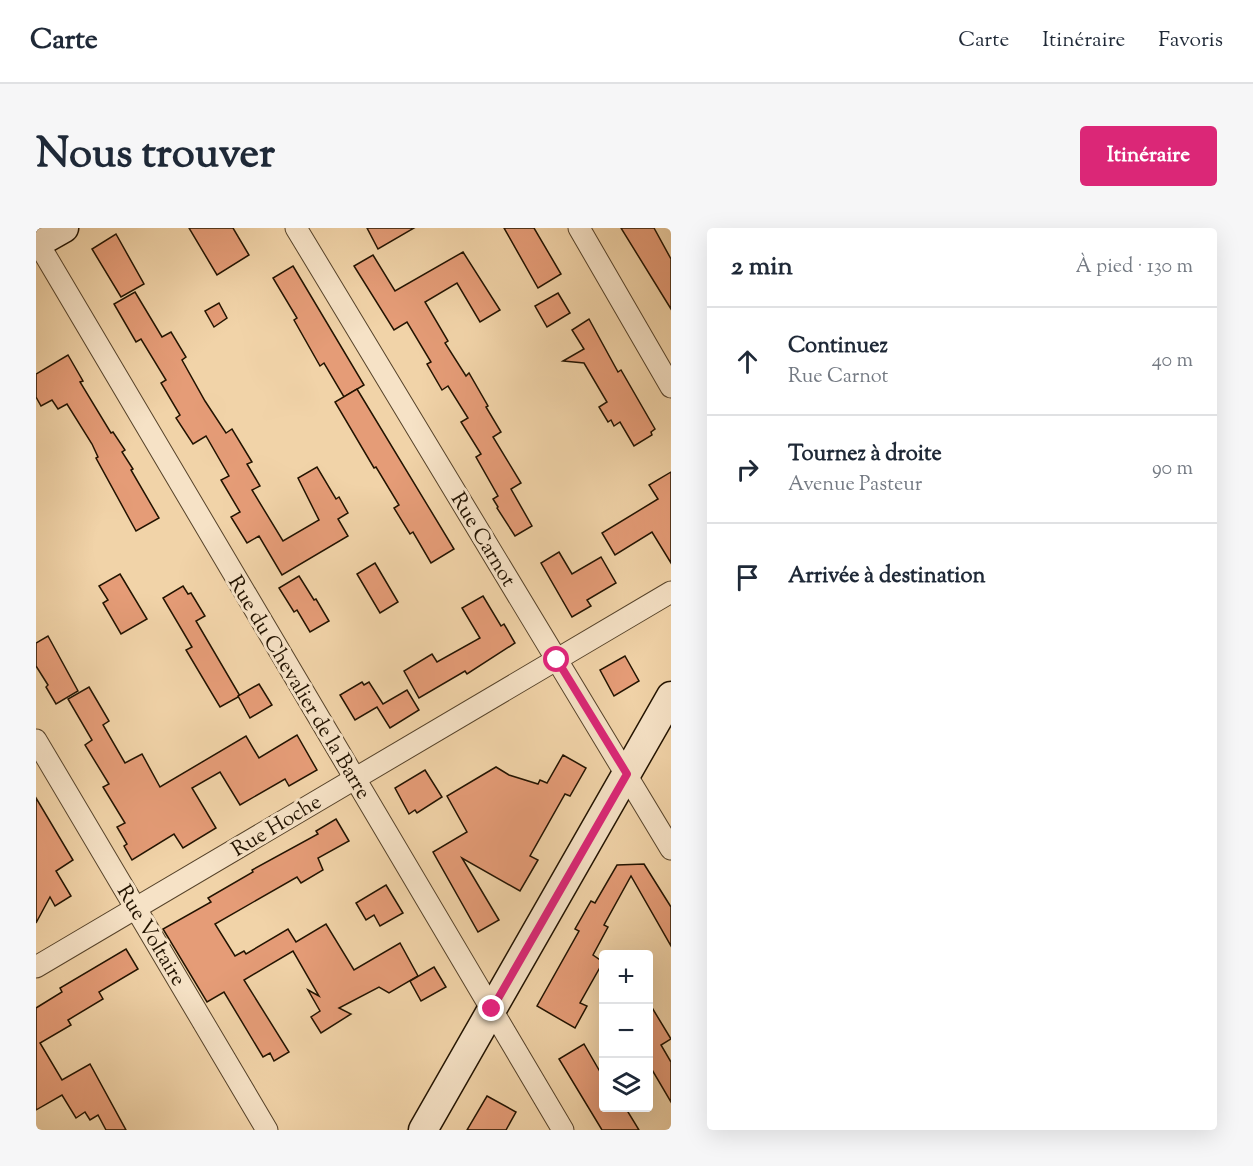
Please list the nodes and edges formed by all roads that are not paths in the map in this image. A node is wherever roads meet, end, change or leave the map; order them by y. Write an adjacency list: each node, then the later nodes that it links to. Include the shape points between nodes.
1 (296, 228): 6 (street, Rue Carnot)
2 (579, 228): 4 (street)
3 (47, 236): 10 (street, Rue du Chevalier de la Barre)
4 (671, 387)
5 (671, 592): 6 (street, Rue Hoche)
6 (557, 660): 9 (street, Rue Carnot); 10 (street, Rue Hoche)
7 (671, 696): 9 (street)
8 (36, 740): 12 (street, Rue Voltaire)
9 (627, 774): 11 (street, Rue Carnot); 14 (street)
10 (355, 779): 12 (street, Rue Hoche); 14 (street, Rue du Chevalier de la Barre)
11 (671, 849)
12 (136, 908): 13 (street, Rue Hoche); 15 (street, Rue Voltaire)
13 (36, 968)
14 (492, 1009): 16 (street); 17 (street, Rue du Chevalier de la Barre)
15 (267, 1130)
16 (423, 1130)
17 (563, 1130)

